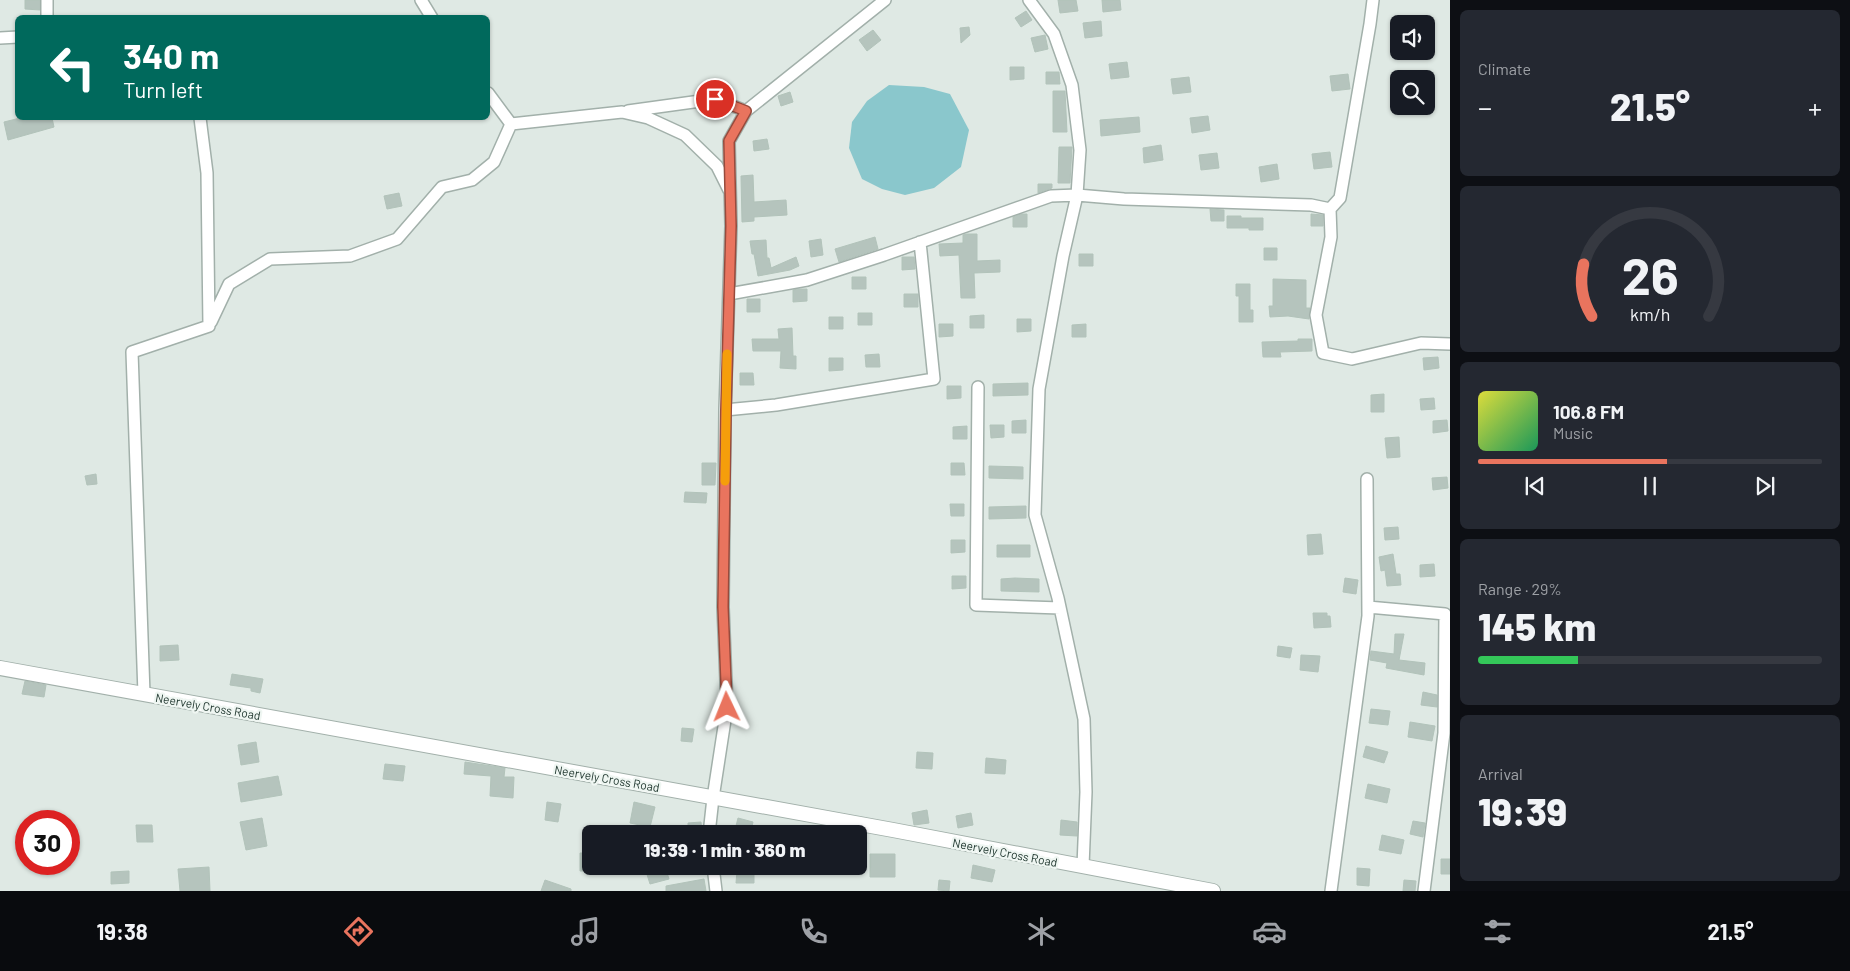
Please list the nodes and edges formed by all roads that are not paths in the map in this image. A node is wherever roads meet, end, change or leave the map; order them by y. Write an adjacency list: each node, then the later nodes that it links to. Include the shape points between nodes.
1 (47, 0): 6 (street)
2 (421, 0): 7 (street)
3 (885, 0): 11 (street)
4 (1029, 0): 16 (street, via 1054,34 1072,85 1080,150)
5 (1372, 0): 17 (street, via 1340,198)
6 (47, 15)
7 (430, 15)
8 (15, 37): 9 (street)
9 (0, 38)
10 (490, 96): 14 (street)
11 (746, 111): 12 (street, via 715,99); 15 (street, via 729,141)
12 (622, 112): 14 (street); 15 (street, via 648,118 685,135 717,166)
13 (200, 120): 20 (street, via 208,173)
14 (511, 124): 20 (street, via 494,162 472,180 442,187 396,239 350,256 270,259 229,284)
15 (730, 194): 19 (street)
16 (1077, 195): 17 (street, via 1311,204); 18 (street, via 1051,196); 26 (street, via 1039,389 1035,515)
17 (1330, 209): 21 (street, via 1331,236 1316,315 1323,353 1352,359 1421,343)
18 (920, 242): 19 (street, via 807,280); 23 (street, via 934,379)
19 (729, 294): 23 (street)
20 (209, 326): 29 (street, via 132,352)
21 (1450, 344)
22 (978, 387): 26 (street, via 976,605)
23 (726, 410): 30 (street, via 723,607 727,707)
24 (1367, 479): 25 (street)
25 (1368, 607): 27 (street, via 1445,614); 36 (street)
26 (1060, 608): 32 (street, via 1084,719)
27 (1447, 644): 37 (street, via 1444,733)
28 (0, 668): 29 (street, Neervely Cross Road)
29 (144, 694): 30 (street, Neervely Cross Road)
30 (713, 798): 31 (street); 32 (street, Neervely Cross Road)
31 (710, 825)
32 (1083, 866): 35 (street, Neervely Cross Road)
33 (714, 875): 34 (street)
34 (716, 891)
35 (1213, 891)
36 (1331, 891)
37 (1424, 891)

